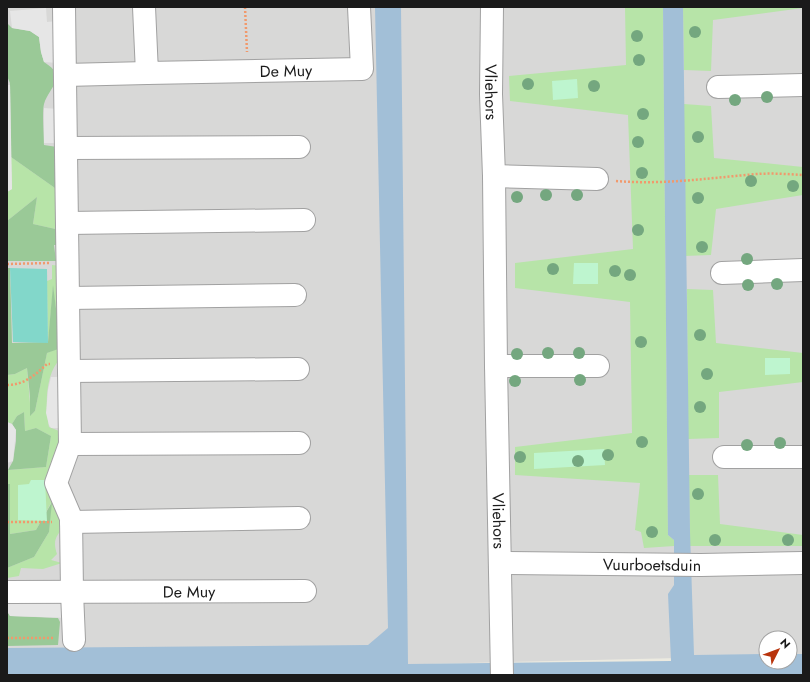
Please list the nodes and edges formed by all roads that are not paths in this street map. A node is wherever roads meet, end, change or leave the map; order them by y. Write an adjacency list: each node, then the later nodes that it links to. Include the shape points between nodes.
1 (64, 7): 6 (street)
2 (144, 7): 5 (street)
3 (359, 7): 5 (street, De Muy, via 362,69)
4 (492, 7): 11 (street, Vliehors, via 491,94)
5 (147, 73): 6 (street, De Muy)
6 (65, 74): 10 (street)
7 (803, 85): 8 (street)
8 (718, 87)
9 (299, 147): 10 (street)
10 (66, 148): 14 (street)
11 (494, 176): 12 (street); 19 (street, Vliehors)
12 (597, 179)
13 (304, 220): 14 (street)
14 (67, 223): 18 (street)
15 (803, 270): 16 (street)
16 (722, 273)
17 (295, 295): 18 (street)
18 (68, 298): 21 (street)
19 (496, 366): 20 (street); 30 (street, Vliehors)
20 (598, 366)
21 (69, 367): 22 (street); 24 (street)
22 (298, 369)
23 (299, 443): 24 (street)
24 (70, 444): 28 (street, via 56,483)
25 (724, 457): 26 (street)
26 (803, 457)
27 (299, 518): 28 (street)
28 (71, 522): 33 (street)
29 (803, 563): 30 (street, Vuurboetsduin)
30 (500, 564): 35 (street, Vliehors)
31 (306, 591): 33 (street, De Muy)
32 (7, 592): 33 (street, De Muy)
33 (72, 592): 34 (street)
34 (74, 640)
35 (502, 675)

